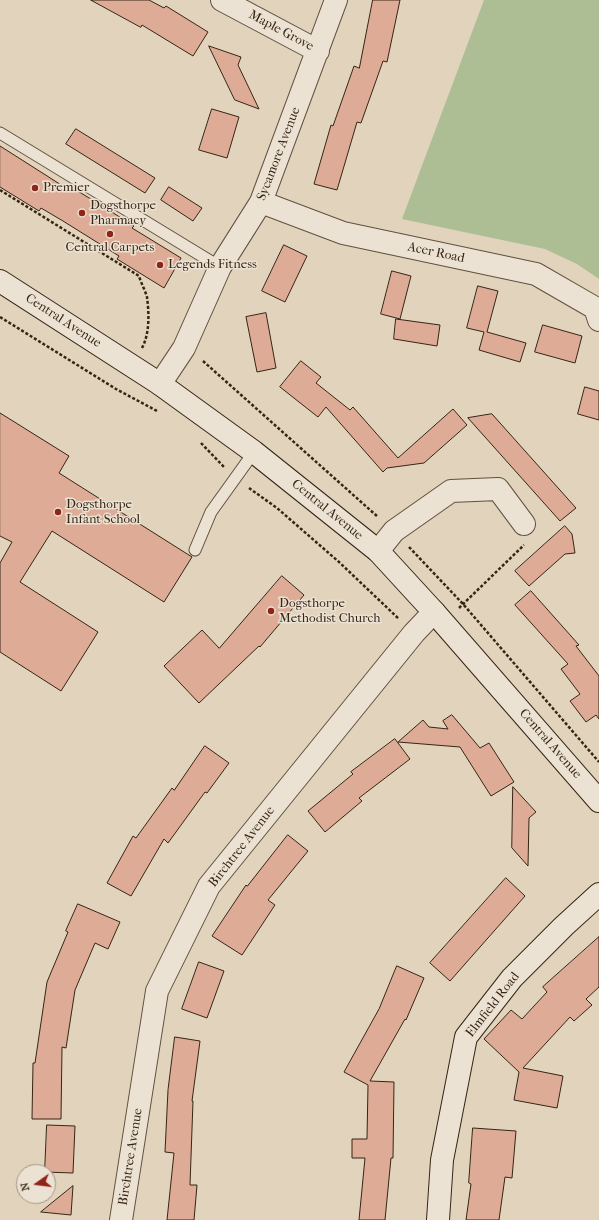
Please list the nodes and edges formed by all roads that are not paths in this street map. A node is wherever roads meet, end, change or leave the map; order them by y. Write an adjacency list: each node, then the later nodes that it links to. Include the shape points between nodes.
1 (222, 0): 3 (street, Maple Grove)
2 (336, 0): 3 (street, Sycamore Avenue)
3 (318, 51): 5 (street, Sycamore Avenue)
4 (0, 133): 6 (lane)
5 (261, 202): 6 (street, Sycamore Avenue); 8 (street, Acer Road, via 343,233 536,274 595,308)
6 (220, 267): 9 (street, Sycamore Avenue, via 184,348)
7 (0, 281): 9 (street, Central Avenue)
8 (599, 320)
9 (160, 384): 10 (street, Central Avenue)
10 (254, 452): 12 (lane, via 211,512); 13 (street, Central Avenue)
11 (524, 524): 13 (street, via 498,489 451,491 394,531)
12 (195, 550)
13 (378, 551): 14 (street, Central Avenue)
14 (439, 617): 15 (street, Central Avenue); 17 (street, Birchtree Avenue, via 414,633 209,886 157,991)
15 (599, 800)
16 (599, 894): 18 (street, Elmfield Road, via 512,978 466,1037 442,1160)
17 (121, 1220)
18 (438, 1220)

